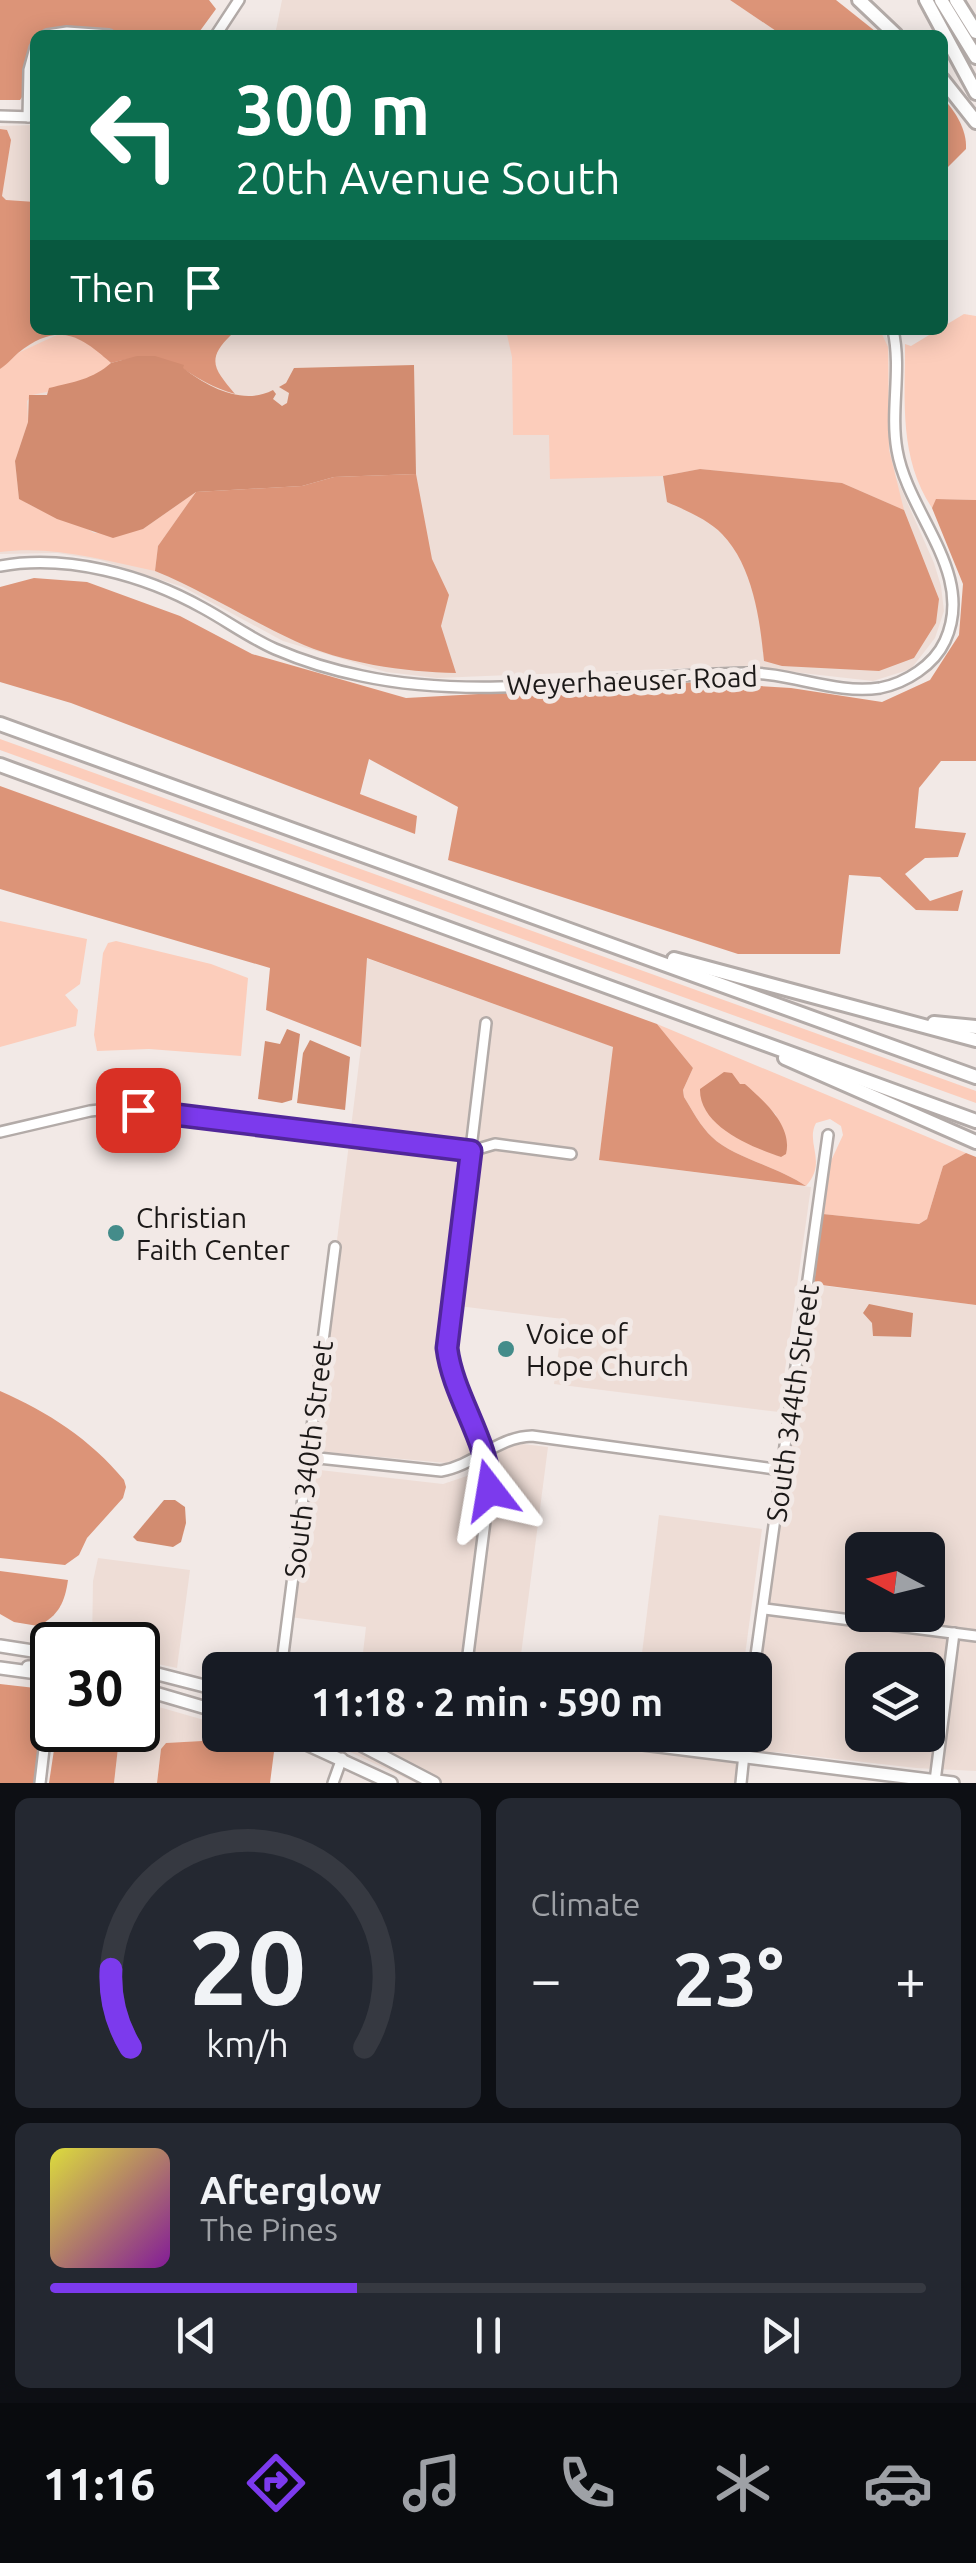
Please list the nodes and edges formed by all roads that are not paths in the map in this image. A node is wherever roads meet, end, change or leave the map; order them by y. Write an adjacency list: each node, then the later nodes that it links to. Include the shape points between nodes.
1 (238, 0): 6 (street)
2 (859, 0): 7 (highway)
3 (926, 0): 8 (highway)
4 (941, 0): 11 (highway)
5 (956, 0): 9 (highway)
6 (219, 30)
7 (891, 30)
8 (942, 30)
9 (976, 32)
10 (948, 41): 13 (highway)
11 (976, 57)
12 (948, 87): 16 (highway)
13 (976, 93)
14 (0, 116): 15 (street)
15 (30, 117)
16 (976, 122)
17 (894, 335): 18 (street, Weyerhaeuser Road, via 902,474 940,547 954,597 944,642 916,674 883,687 750,673 427,687 290,655 200,606 123,576 50,562)
18 (0, 566)
19 (0, 724): 21 (highway)
20 (0, 766): 23 (highway)
21 (566, 927): 22 (highway); 27 (highway)
22 (874, 1013): 25 (highway); 26 (highway)
23 (702, 1019): 28 (highway); 31 (highway)
24 (486, 1023): 32 (street)
25 (976, 1026)
26 (976, 1040)
27 (976, 1077)
28 (976, 1121)
29 (0, 1132): 32 (street, via 117,1108)
30 (828, 1135): 37 (street, South 344th Street)
31 (976, 1142)
32 (471, 1151): 33 (street, via 495,1144); 35 (street, via 447,1348)
33 (572, 1154)
34 (335, 1247): 36 (street, South 340th Street)
35 (482, 1454): 36 (street, via 437,1472); 37 (street, via 532,1436); 44 (street, via 490,1490)
36 (310, 1457): 43 (street, South 340th Street)
37 (782, 1470): 38 (street, South 344th Street)
38 (765, 1609): 39 (street); 45 (street, South 344th Street)
39 (954, 1633): 40 (street); 61 (street)
40 (976, 1636)
41 (0, 1646): 42 (main road)
42 (30, 1651)
43 (283, 1652)
44 (468, 1652)
45 (757, 1652)
46 (30, 1667): 47 (main road)
47 (2, 1668): 48 (main road)
48 (30, 1674)
49 (160, 1674): 50 (main road)
50 (202, 1685)
51 (160, 1694): 52 (main road)
52 (202, 1707)
53 (44, 1752): 62 (street)
54 (328, 1752): 60 (main road)
55 (344, 1752): 60 (main road)
56 (377, 1752): 65 (main road)
57 (705, 1752): 59 (main road)
58 (744, 1752): 59 (street)
59 (744, 1757): 61 (main road); 66 (street)
60 (342, 1758): 63 (street); 64 (main road)
61 (935, 1781): 67 (main road)
62 (40, 1783)
63 (333, 1783)
64 (391, 1783)
65 (434, 1783)
66 (741, 1783)
67 (952, 1783)

